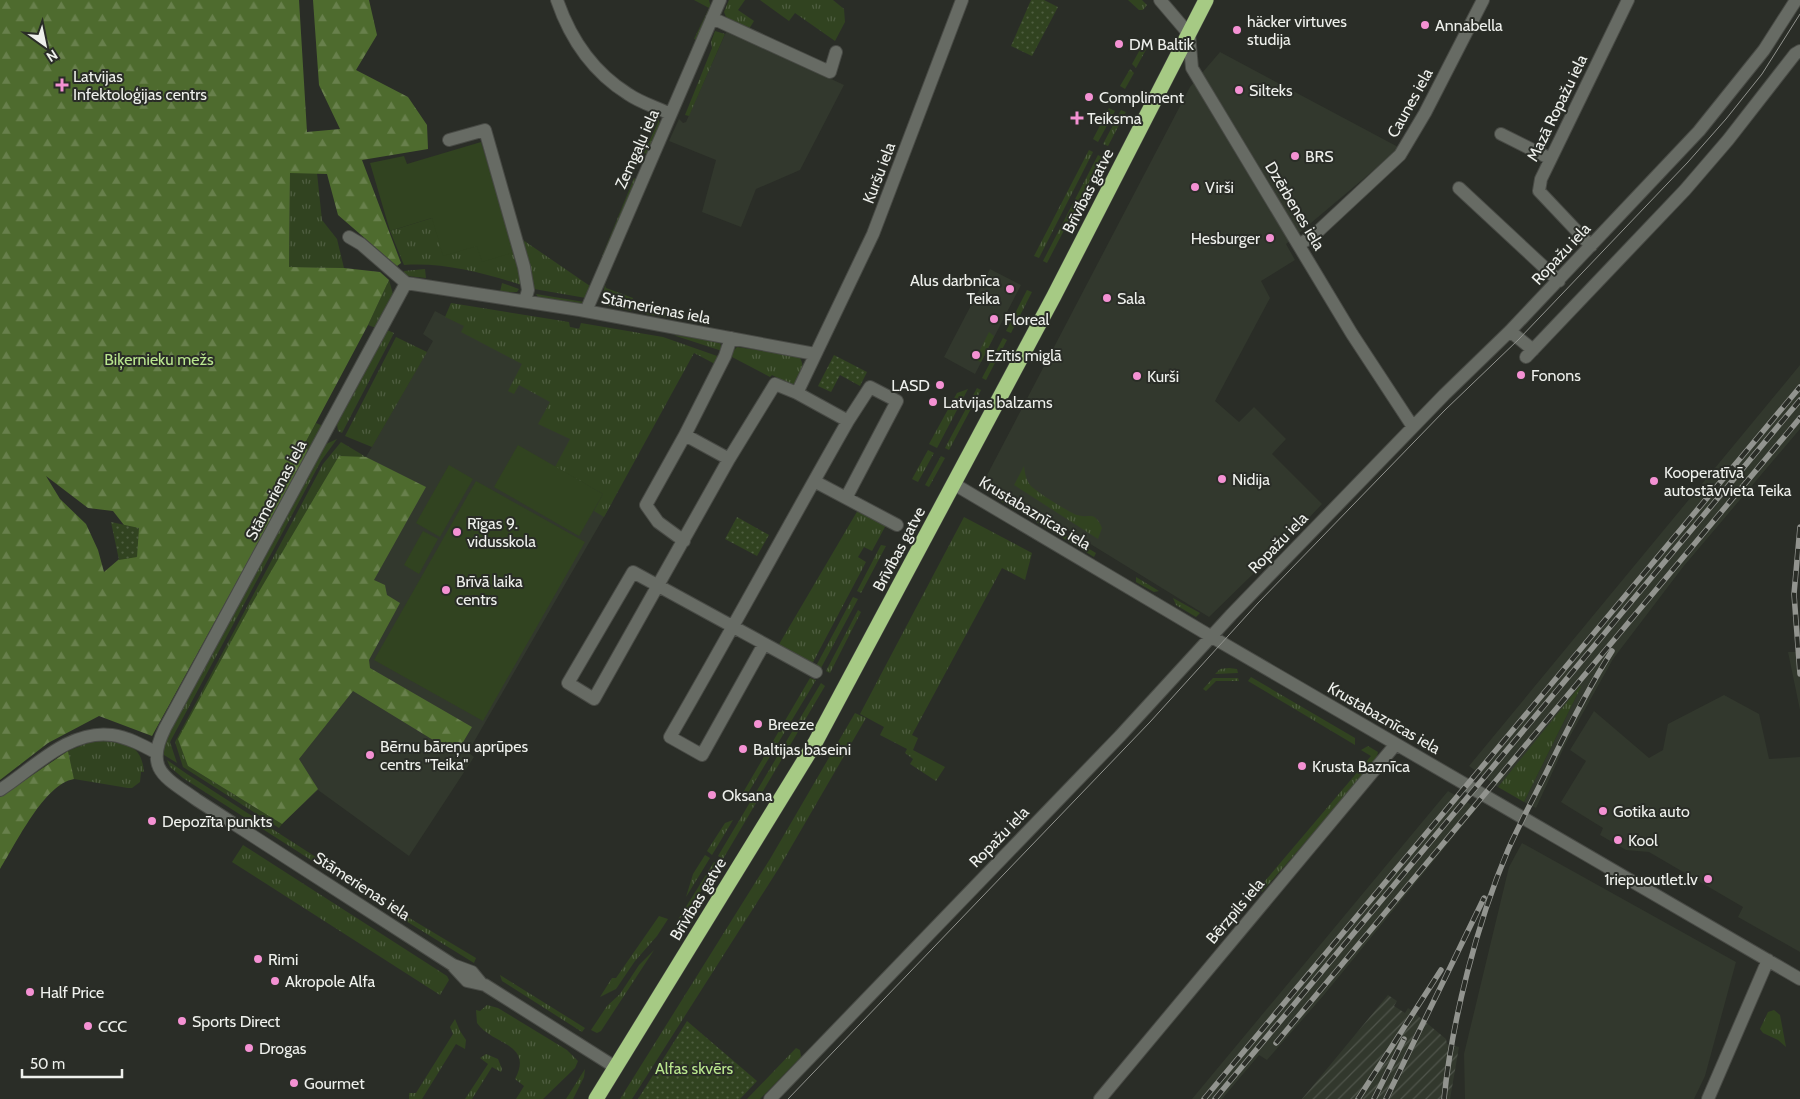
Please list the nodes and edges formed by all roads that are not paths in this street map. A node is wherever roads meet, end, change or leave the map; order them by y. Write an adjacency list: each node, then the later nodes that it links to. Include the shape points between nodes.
1 (557, 0): 13 (street, via 565,23 598,70 627,94)
2 (720, 0): 9 (street, Zemgaļu iela)
3 (962, 0): 27 (street, Kuršu iela, via 873,234)
4 (1160, 0): 10 (street)
5 (1206, 0): 10 (highway, Brīvības gatve)
6 (1483, 0): 19 (street, Caunes iela, via 1400,154 1313,236)
7 (1628, 0): 16 (street, Mazā Ropažu iela)
8 (1796, 0): 20 (street, Ropažu iela, via 1764,50 1723,104)
9 (712, 18): 12 (street, via 830,72); 13 (street, Zemgaļu iela)
10 (1189, 34): 19 (street, Dzērbenes iela, via 1192,68); 34 (highway, Brīvības gatve)
11 (1800, 51): 25 (street, via 1794,54 1685,190 1529,353)
12 (836, 52)
13 (670, 114): 24 (street, Zemgaļu iela)
14 (1501, 134): 16 (street)
15 (449, 140): 23 (street, via 485,130 524,267 528,290)
16 (1549, 158): 20 (street, Mazā Ropažu iela, via 1539,191)
17 (1458, 188): 21 (street)
18 (349, 237): 22 (street)
19 (1300, 244): 30 (street, Dzērbenes iela, via 1352,334)
20 (1591, 246): 21 (street, Ropažu iela)
21 (1558, 280): 25 (street, Ropažu iela)
22 (406, 283): 23 (street, Stāmerienas iela); 44 (street, Stāmerienas iela, via 165,728)
23 (525, 301): 24 (street, Stāmerienas iela)
24 (586, 311): 26 (street, Stāmerienas iela)
25 (1510, 331): 30 (street, Ropažu iela)
26 (731, 338): 27 (street, Stāmerienas iela); 31 (street)
27 (815, 354): 28 (street, Kuršu iela)
28 (797, 392): 29 (street); 32 (street, via 775,384)
29 (848, 421): 33 (street); 35 (street, via 870,387 897,401)
30 (1413, 427): 40 (street, Ropažu iela)
31 (685, 435): 32 (street); 37 (street, via 646,505 658,522)
32 (729, 459): 37 (street)
33 (814, 481): 35 (street); 39 (street)
34 (954, 484): 40 (street, Krustabaznīcas iela); 48 (highway, Brīvības gatve, via 815,743)
35 (846, 498): 36 (street)
36 (897, 525)
37 (684, 541): 38 (street)
38 (659, 586): 38 (street, via 594,699 568,684 633,572); 39 (street)
39 (734, 627): 41 (street); 41 (street, via 670,736 702,755)
40 (1212, 637): 43 (street, Krustabaznīcas iela); 50 (street, Ropažu iela)
41 (764, 644): 42 (street)
42 (816, 672)
43 (1396, 744): 46 (street, Krustabaznīcas iela); 51 (street, Bērzpils iela)
44 (155, 752): 45 (street, via 113,735 80,738 51,753); 48 (street, Stāmerienas iela, via 158,766 166,777 197,800 452,965 467,981 482,984)
45 (0, 790)
46 (1768, 960): 47 (street, Krustabaznīcas iela); 52 (street)
47 (1800, 979)
48 (616, 1068): 49 (highway, Brīvības gatve)
49 (596, 1099)
50 (770, 1099)
51 (1100, 1099)
52 (1708, 1099)

